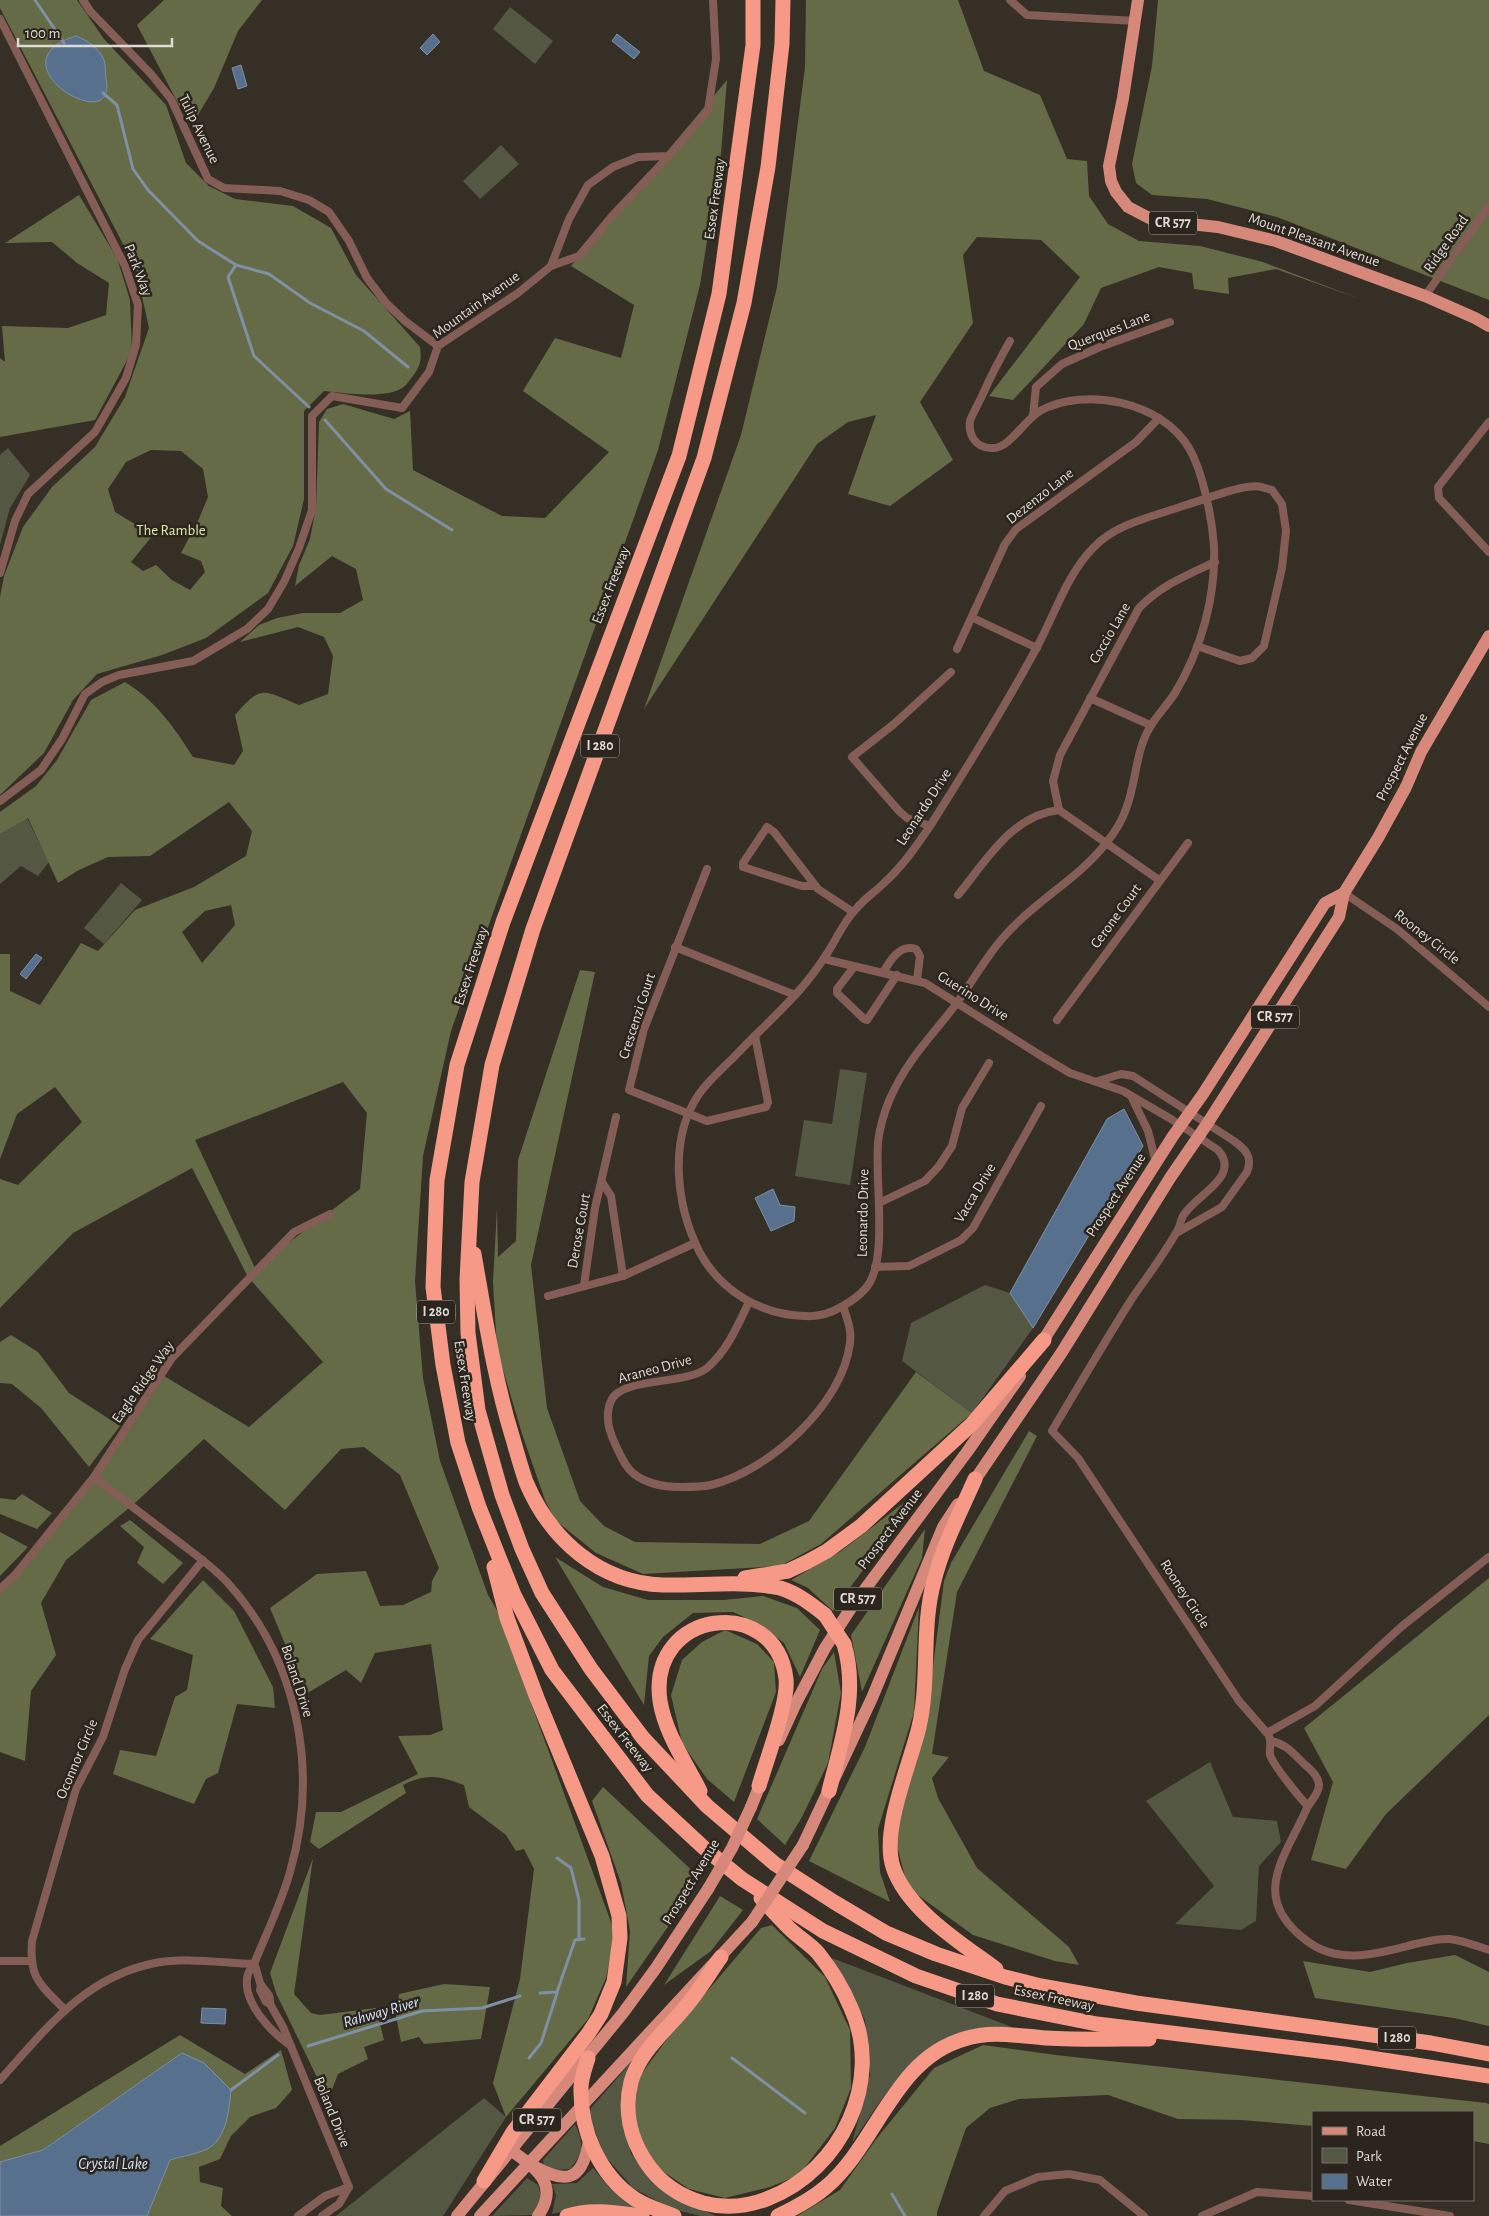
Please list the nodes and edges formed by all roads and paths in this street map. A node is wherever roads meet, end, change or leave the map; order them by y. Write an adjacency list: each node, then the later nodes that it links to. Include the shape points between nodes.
1 (83, 0): 16 (street, Tulip Avenue, via 171,99 208,179 224,188 280,191 309,200 329,212 367,278 386,303)
2 (714, 0): 9 (street, Mountain Avenue, via 716,59 708,110)
3 (752, 0): 80 (highway, Essex Freeway / I 280, via 753,45 719,294 678,456 503,922 457,1065 437,1180 433,1287 458,1444)
4 (783, 0): 68 (highway, Essex Freeway / I 280, via 782,44 768,167 744,303 704,458 533,929 492,1064 472,1182)
5 (1010, 0): 8 (street, via 1027,15)
6 (1138, 0): 8 (main road, Mount Pleasant Avenue / CR 577)
7 (0, 19): 23 (street, Park Way, via 125,266 138,305 136,345 126,378 95,432 28,494 15,521)
8 (1136, 22): 12 (main road, Mount Pleasant Avenue / CR 577, via 1109,166 1116,192 1128,207 1153,220 1218,227 1276,241)
9 (669, 156): 11 (street, Mountain Avenue, via 578,256); 11 (street, via 638,157 613,168 588,185 569,219)
10 (1489, 206): 12 (street, Ridge Road)
11 (551, 266): 16 (street, Mountain Avenue)
12 (1425, 296): 14 (main road, Mount Pleasant Avenue / CR 577)
13 (1170, 322): 17 (street, Querques Lane, via 1062,364 1036,387)
14 (1489, 326)
15 (1010, 341): 17 (street, Leonardo Drive, via 971,418 970,432 983,447 998,448)
16 (438, 346): 32 (street, Mountain Avenue, via 429,372 402,408 332,396 312,416 312,510 284,582 268,609 247,629 193,661 119,675 102,682 86,694 41,770)
17 (1032, 416): 18 (street, Leonardo Drive, via 1072,400 1090,400 1110,401)
18 (1159, 418): 20 (street, Leonardo Drive, via 1191,451); 24 (street, Dezenzo Lane, via 1136,442 1016,529 1005,544)
19 (1489, 422): 21 (street, via 1438,487 1439,498)
20 (1206, 498): 22 (street, Leonardo Drive); 26 (street, via 1254,485 1272,490 1282,504 1286,530 1282,568 1264,646 1252,658 1240,661); 27 (street, Leonardo Drive, via 1118,529 1096,544 1080,564)
21 (1489, 552)
22 (1215, 562): 26 (street, Leonardo Drive, via 1213,589); 30 (street, Coccio Lane, via 1165,586 1138,608)
23 (0, 573)
24 (973, 618): 27 (street); 28 (street, Dezenzo Lane)
25 (1489, 636): 40 (main road, Prospect Avenue / CR 577, via 1421,752 1378,838)
26 (1197, 646): 31 (street, Leonardo Drive, via 1177,690)
27 (1037, 648): 34 (street, Leonardo Drive)
28 (957, 649)
29 (950, 672): 34 (street, via 894,724 852,757 899,811 907,818)
30 (1090, 698): 31 (street); 33 (street, Coccio Lane, via 1055,769)
31 (1150, 725): 35 (street, Leonardo Drive, via 1143,741 1128,805)
32 (0, 801)
33 (1059, 810): 35 (street, Cerone Court); 41 (street, via 1044,812 1014,828)
34 (930, 826): 42 (street, Leonardo Drive, via 906,860)
35 (1107, 843): 38 (street, Cerone Court); 50 (street, Leonardo Drive, via 1007,933)
36 (1188, 844): 38 (street)
37 (707, 869): 43 (street, Crescenzi Court)
38 (1160, 880): 52 (street, Cerone Court)
39 (815, 886): 39 (street, via 774,832 767,827 743,867 802,886); 42 (street, via 831,900)
40 (1344, 893): 51 (street, Rooney Circle, via 1397,929); 58 (main road, Prospect Avenue / CR 577, via 1325,903); 61 (main road, Prospect Avenue / CR 577, via 1339,917)
41 (958, 895)
42 (853, 912): 44 (street, Leonardo Drive)
43 (675, 946): 49 (street); 59 (street, Crescenzi Court, via 644,1029 629,1090)
44 (824, 959): 45 (street, Guerino Drive); 49 (street, Leonardo Drive)
45 (854, 967): 46 (street, Guerino Drive); 47 (street, via 837,993 864,1020)
46 (883, 973): 47 (street, Guerino Drive); 48 (street, via 900,950 910,947 916,949 920,956)
47 (897, 975): 48 (street, Guerino Drive)
48 (916, 980): 50 (street, Guerino Drive)
49 (795, 995): 53 (street, Leonardo Drive)
50 (958, 1002): 55 (street, Guerino Drive, via 1050,1061); 66 (street, Leonardo Drive, via 892,1090 882,1119 878,1149)
51 (1489, 1007)
52 (1057, 1020)
53 (755, 1036): 59 (street, Leonardo Drive, via 704,1087); 59 (street, via 768,1102 766,1107 707,1121)
54 (989, 1063): 66 (street, via 962,1108 952,1146 939,1166 925,1181)
55 (1098, 1081): 56 (street, Guerino Drive); 58 (street, via 1121,1074 1133,1076)
56 (1131, 1096): 62 (street, Guerino Drive); 64 (street, via 1148,1131)
57 (1041, 1106): 71 (street, Vacca Drive, via 973,1228 961,1240 909,1266)
58 (1190, 1113): 61 (street); 62 (main road, Prospect Avenue / CR 577)
59 (689, 1114): 70 (street, Leonardo Drive, via 679,1162 680,1187 683,1208)
60 (616, 1117): 65 (street, Derose Court)
61 (1207, 1124): 63 (main road, Prospect Avenue / CR 577); 69 (street, Rooney Circle, via 1243,1148 1249,1156 1250,1166 1222,1208)
62 (1180, 1125): 63 (street, Rooney Circle); 64 (main road, Prospect Avenue / CR 577)
63 (1198, 1137): 69 (street, Rooney Circle, via 1223,1155 1226,1167 1219,1181 1183,1215); 79 (main road, Prospect Avenue / CR 577, via 1062,1352)
64 (1156, 1163): 77 (main road, Prospect Avenue / CR 577)
65 (602, 1182): 72 (street, Derose Court, via 611,1196); 73 (street, Derose Court)
66 (879, 1203): 71 (street, Leonardo Drive)
67 (330, 1214): 78 (street, Eagle Ridge Way, via 294,1232 172,1358)
68 (470, 1229): 83 (highway, via 499,1395 526,1482 542,1514 568,1546 600,1569 641,1582); 88 (highway, Essex Freeway / I 280, via 468,1333 478,1410 502,1495 522,1549 542,1593 591,1669 643,1738)
69 (1178, 1232): 85 (street, Rooney Circle, via 1131,1300 1052,1431 1078,1458 1239,1701)
70 (695, 1243): 72 (street, Derose Court); 75 (street, Leonardo Drive, via 717,1279)
71 (875, 1267): 76 (street, Leonardo Drive, via 871,1282)
72 (623, 1276): 73 (street, Derose Court)
73 (584, 1286): 74 (street, Derose Court)
74 (548, 1296)
75 (750, 1302): 76 (street, Leonardo Drive, via 812,1317); 76 (street, Araneo Drive, via 728,1343 706,1369 692,1376 623,1390 612,1399 607,1418 611,1437 634,1474 655,1484 672,1487 711,1485 750,1469 779,1450 810,1420 848,1358 850,1328)
76 (843, 1306)
77 (1044, 1340): 83 (highway, via 972,1424 861,1526 828,1551 788,1571); 86 (main road, Prospect Avenue / CR 577, via 998,1410 824,1648)
78 (94, 1477): 82 (street, Boland Drive); 84 (street, Eagle Ridge Way)
79 (975, 1479): 87 (main road, Prospect Avenue / CR 577, via 943,1527); 96 (highway, via 940,1558 933,1584 920,1725 892,1822 889,1845 892,1866 916,1904 930,1919)
80 (479, 1507): 90 (highway, Essex Freeway / I 280, via 514,1595 552,1670 647,1795); 108 (highway, via 507,1618 602,1856 619,1916 620,1938 614,1982 601,2014 514,2132)
81 (1489, 1557): 85 (street, via 1401,1627 1315,1706)
82 (203, 1560): 94 (street, Oconnor Circle, via 138,1640 125,1669 104,1737 74,1798 32,1941); 95 (street, Boland Drive, via 226,1581 264,1630 281,1666 298,1724 303,1756 302,1813 295,1853 290,1874)
83 (698, 1585): 87 (highway, bridge, via 780,1588 825,1615 844,1644 849,1660 851,1691)
84 (0, 1589)
85 (1269, 1737): 89 (street, via 1270,1755); 89 (street, via 1284,1744 1317,1776 1319,1786)
86 (759, 1786): 88 (highway, via 785,1697 787,1682 780,1656 765,1637 742,1624 714,1622 693,1628 669,1652 664,1662 660,1702 668,1729); 101 (main road, Prospect Avenue / CR 577, bridge, via 732,1848 708,1889 656,1968)
87 (829, 1792): 92 (main road, Prospect Avenue / CR 577, bridge, via 803,1845 752,1922)
88 (707, 1806): 96 (highway, Essex Freeway / I 280, via 775,1864 886,1933)
89 (1308, 1806): 91 (street, via 1278,1866 1274,1894 1283,1918 1308,1942 1349,1957 1373,1956 1449,1939)
90 (742, 1879): 92 (highway, via 817,1952 852,2009 862,2052 858,2098 835,2148 799,2184 755,2203 735,2207 715,2206 684,2196 658,2177 638,2148 629,2114 632,2081 638,2064); 98 (highway, Essex Freeway / I 280, via 823,1931 916,1976 988,2001 1097,2024)
91 (1489, 1950)
92 (721, 1957): 104 (main road, Prospect Avenue / CR 577)
93 (0, 1961): 94 (street)
94 (30, 1961): 97 (street, via 37,1979)
95 (254, 1964): 97 (street, via 156,1963 109,1980 86,1992); 99 (street, Boland Drive, via 263,1997 270,2004); 99 (street, Boland Drive, via 247,1983 253,2004 276,2036)
96 (1005, 1977): 100 (highway, Essex Freeway / I 280, via 1126,2002 1314,2026)
97 (65, 2010): 103 (street)
98 (1232, 2040): 102 (highway, Essex Freeway / I 280); 120 (highway, via 1046,2038 1002,2033 962,2039 914,2070 827,2186 798,2207)
99 (291, 2046): 109 (street, Boland Drive)
100 (1489, 2054)
101 (588, 2058): 104 (highway, via 581,2087); 106 (main road, Prospect Avenue / CR 577)
102 (1489, 2076)
103 (0, 2080)
104 (582, 2107): 105 (highway); 107 (main road, Prospect Avenue / CR 577)
105 (589, 2140): 107 (main road, via 582,2166 576,2174 558,2177); 119 (highway, via 616,2183 635,2199)
106 (512, 2151): 107 (main road); 108 (main road, Prospect Avenue / CR 577)
107 (528, 2163): 115 (main road, Prospect Avenue / CR 577); 116 (main road, via 545,2181 548,2191 544,2208)
108 (484, 2181): 114 (main road, Prospect Avenue / CR 577)
109 (349, 2187): 112 (street, via 325,2196); 113 (street, via 339,2204)
110 (1312, 2196): 123 (street, via 1257,2192)
111 (1355, 2201): 124 (street)
112 (298, 2216)
113 (322, 2216)
114 (457, 2216)
115 (480, 2216)
116 (538, 2216)
117 (567, 2216): 118 (highway, via 588,2212)
118 (642, 2216)
119 (674, 2216)
120 (778, 2216)
121 (984, 2216): 122 (street, via 1005,2190 1038,2178 1069,2174 1100,2180)
122 (1144, 2216)
123 (1202, 2216)
124 (1450, 2216)

